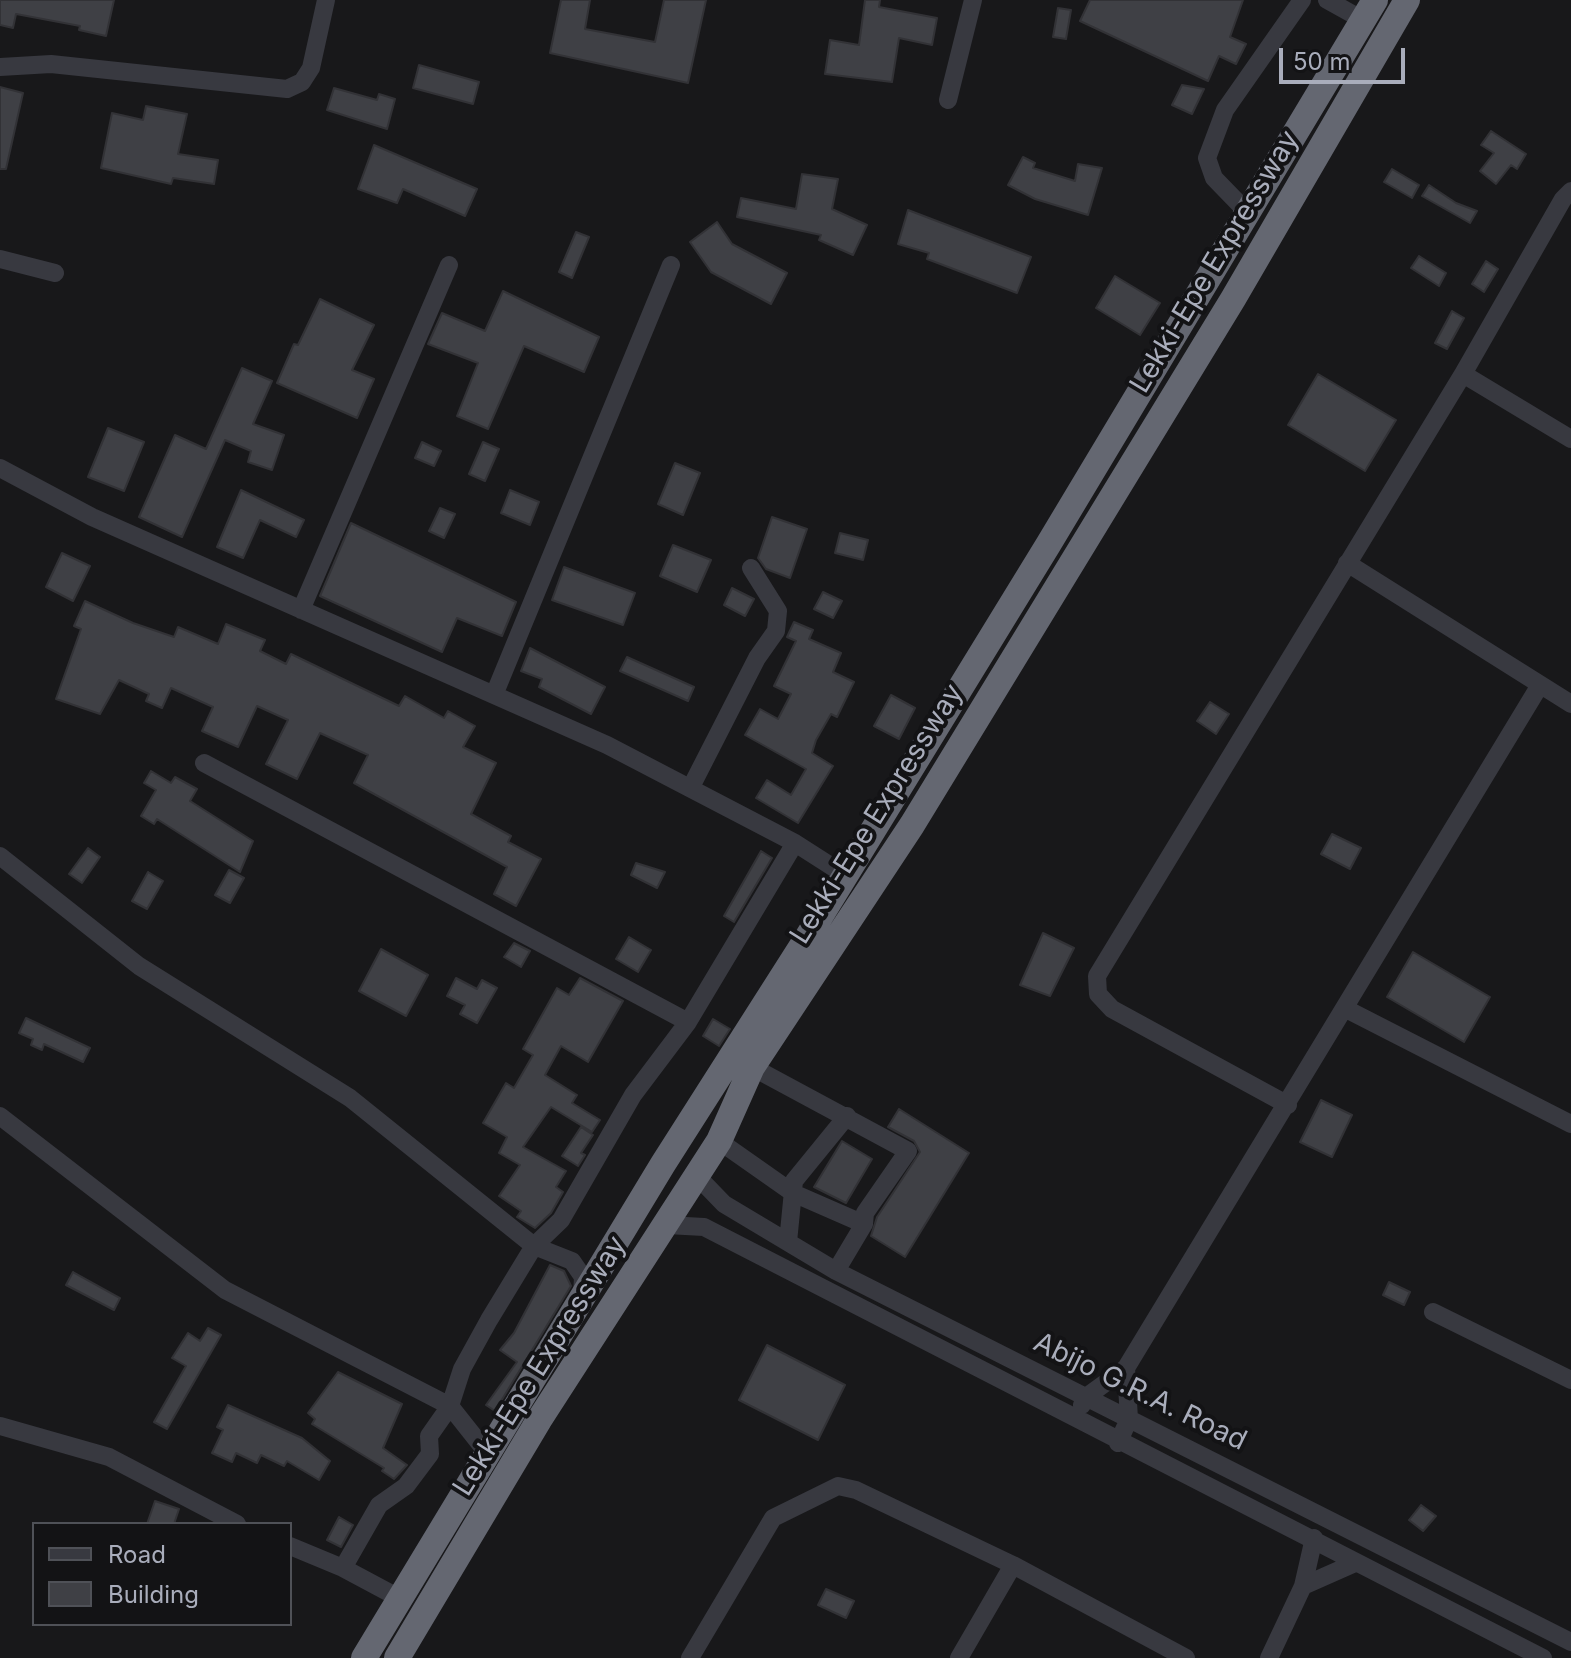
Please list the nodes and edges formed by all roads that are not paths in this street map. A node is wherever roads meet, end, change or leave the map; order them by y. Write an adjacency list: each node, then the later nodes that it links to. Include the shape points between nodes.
1 (326, 0): 7 (street, via 311,68 302,82 287,89 51,64)
2 (973, 0): 8 (street)
3 (1302, 0): 10 (street, via 1225,110 1207,158 1214,178)
4 (1327, 0): 6 (street)
5 (1407, 0): 19 (highway, Lekki-Epe Expressway)
6 (1369, 10): 10 (highway, Lekki-Epe Expressway)
7 (0, 67)
8 (948, 100)
9 (1571, 191): 15 (street)
10 (1247, 212): 18 (highway, Lekki-Epe Expressway)
11 (0, 259): 14 (street)
12 (449, 265): 22 (street)
13 (671, 265): 24 (street)
14 (55, 273)
15 (1463, 374): 16 (street); 20 (street)
16 (1571, 439)
17 (0, 468): 22 (street, via 92,517)
18 (1073, 501): 19 (highway); 30 (highway, Lekki-Epe Expressway)
19 (1099, 516): 33 (highway, Lekki-Epe Expressway, via 912,825)
20 (1347, 563): 23 (street); 34 (street, via 1097,976 1098,994 1112,1009)
21 (751, 568): 27 (street, via 778,611 776,631)
22 (301, 610): 24 (street)
23 (1540, 685): 25 (street); 31 (street)
24 (494, 695): 27 (street)
25 (1571, 704)
26 (204, 763): 32 (street)
27 (691, 787): 28 (street)
28 (795, 843): 30 (street); 32 (street)
29 (0, 856): 44 (street, via 139,966 350,1098)
30 (845, 875): 46 (highway, Lekki-Epe Expressway)
31 (1346, 1009): 34 (street); 37 (street)
32 (688, 1022): 44 (street, via 633,1095 561,1220)
33 (752, 1067): 36 (street); 38 (highway, Lekki-Epe Expressway)
34 (1288, 1105): 48 (street)
35 (0, 1116): 51 (street, via 225,1290)
36 (847, 1116): 40 (street); 41 (street, via 908,1151)
37 (1571, 1124)
38 (719, 1141): 39 (highway, Lekki-Epe Expressway); 40 (street)
39 (696, 1175): 42 (highway, Lekki-Epe Expressway); 43 (street, Abijo G.R.A. Road, via 724,1204)
40 (793, 1187): 41 (street); 43 (street)
41 (865, 1219): 45 (street)
42 (667, 1225): 53 (street, Abijo G.R.A. Road, via 704,1227); 67 (highway, Lekki-Epe Expressway, via 539,1420)
43 (788, 1242): 45 (street, Abijo G.R.A. Road)
44 (534, 1246): 46 (street, via 572,1261 583,1277); 51 (street, via 462,1369)
45 (836, 1271): 50 (street, Abijo G.R.A. Road)
46 (582, 1299): 56 (highway, Lekki-Epe Expressway)
47 (1433, 1312): 49 (street)
48 (1126, 1368): 50 (street); 52 (street)
49 (1571, 1380)
50 (1086, 1397): 52 (street, Abijo G.R.A. Road); 53 (street)
51 (450, 1406): 56 (street); 62 (street, via 429,1436 430,1454 406,1486 379,1505)
52 (1129, 1419): 55 (street); 65 (street, Abijo G.R.A. Road)
53 (1074, 1420): 55 (street, Abijo G.R.A. Road)
54 (0, 1426): 57 (street, via 109,1457)
55 (1118, 1443): 58 (street, Abijo G.R.A. Road)
56 (488, 1454): 64 (highway, Lekki-Epe Expressway)
57 (233, 1522)
58 (1314, 1538): 60 (street, Abijo G.R.A. Road); 63 (street)
59 (292, 1547): 62 (street)
60 (1355, 1563): 63 (street); 72 (street, Abijo G.R.A. Road)
61 (1013, 1565): 68 (street, via 838,1486 773,1518); 69 (street); 70 (street)
62 (343, 1568): 64 (street)
63 (1303, 1586): 71 (street)
64 (401, 1599): 66 (highway, Lekki-Epe Expressway)
65 (1571, 1642)
66 (364, 1658)
67 (397, 1658)
68 (690, 1658)
69 (959, 1658)
70 (1186, 1658)
71 (1269, 1658)
72 (1543, 1658)

